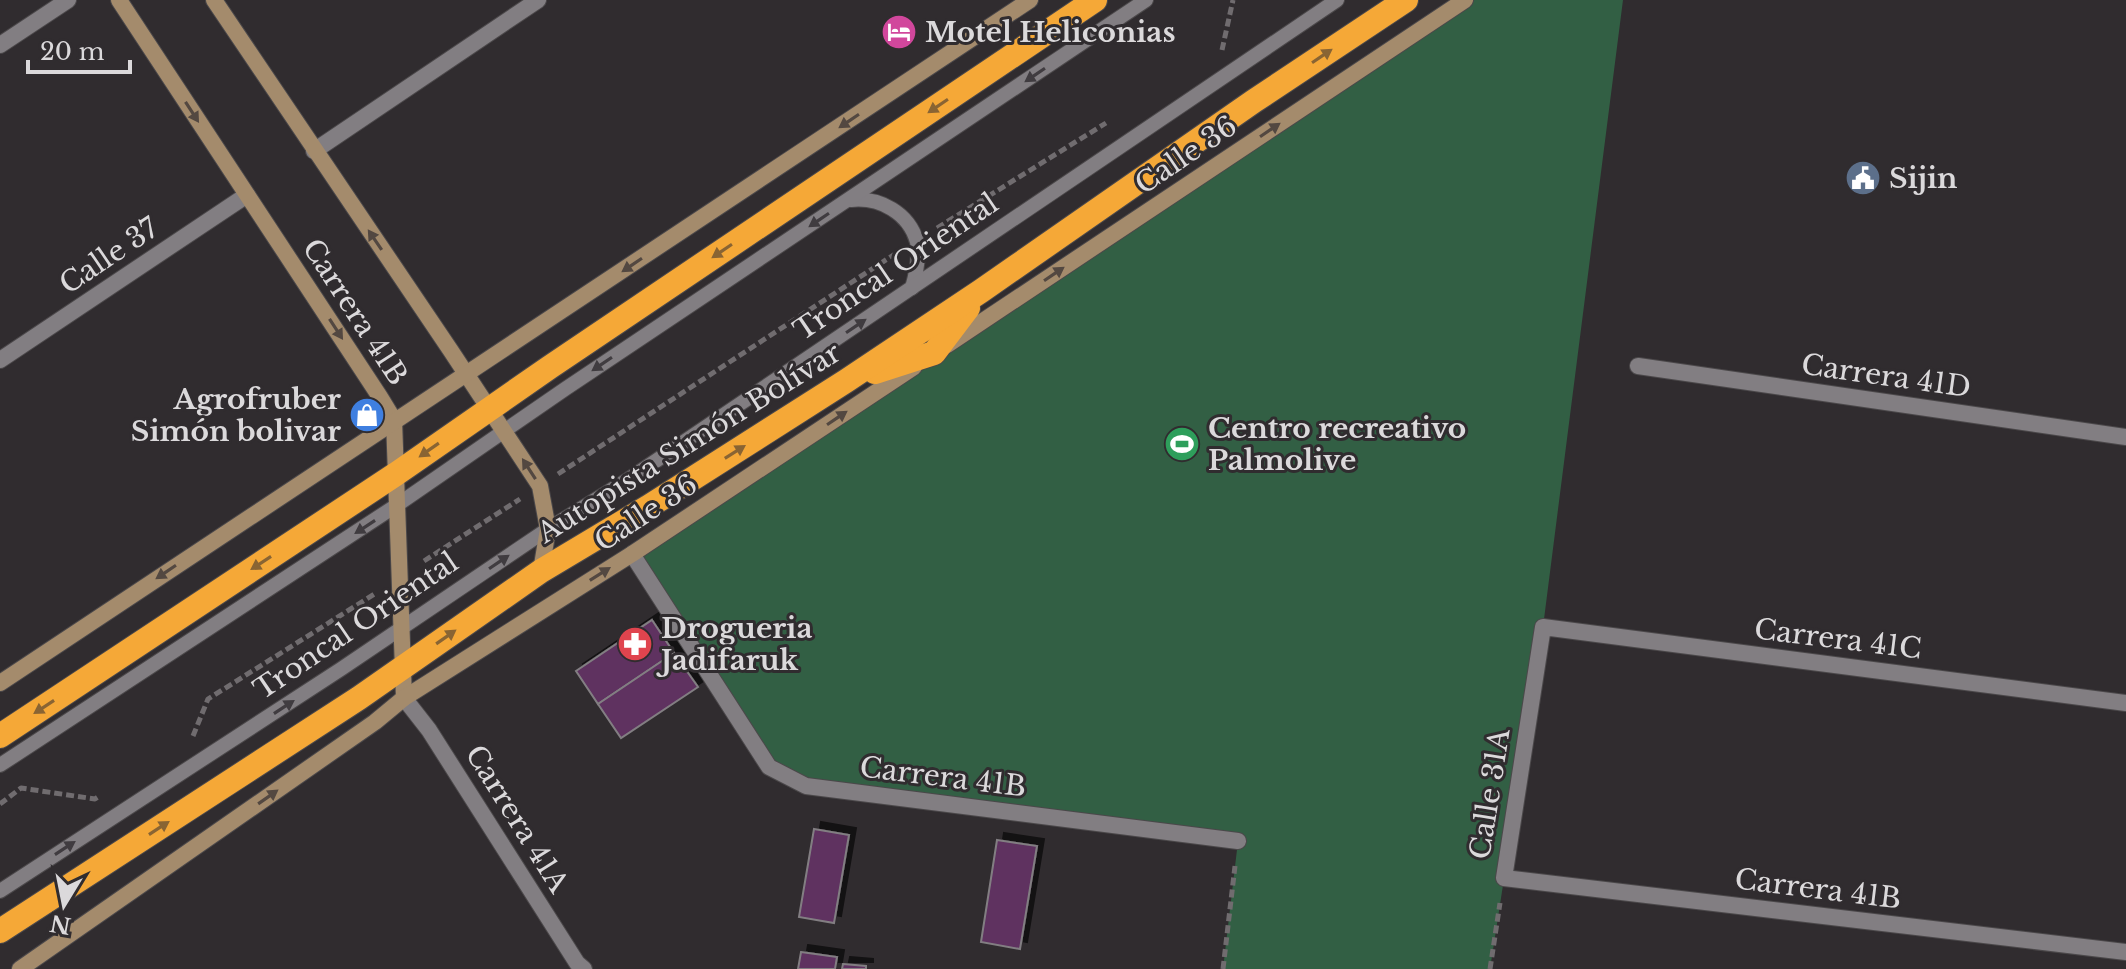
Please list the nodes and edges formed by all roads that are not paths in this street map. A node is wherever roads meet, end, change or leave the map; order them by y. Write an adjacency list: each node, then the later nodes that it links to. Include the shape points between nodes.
1 (68, 0): 11 (street)
2 (119, 0): 13 (street, Carrera 41B, one-way to 13)
3 (214, 0): 12 (street, Carrera 41B)
4 (538, 0): 12 (street)
5 (1030, 0): 20 (street, one-way to 20)
6 (1095, 0): 22 (highway, one-way to 22)
7 (1146, 0): 14 (lane, one-way to 14)
8 (1337, 0): 15 (lane, Troncal Oriental)
9 (1406, 0): 16 (highway, Autopista Simón Bolívar, one-way to 9)
10 (1465, 0): 17 (street, Calle 36, one-way to 10)
11 (0, 45)
12 (314, 151): 20 (street, Carrera 41B, one-way to 12)
13 (247, 195): 18 (street, Calle 37); 23 (street, Carrera 41B, one-way to 23)
14 (849, 200): 15 (lane, via 875,201 906,222 916,241); 24 (lane, one-way to 24)
15 (912, 288): 28 (lane, Troncal Oriental, one-way to 15)
16 (981, 291): 17 (highway); 21 (highway, Autopista Simón Bolívar)
17 (934, 353): 21 (highway); 29 (street, Calle 36, one-way to 17)
18 (0, 360)
19 (1638, 366): 25 (street, Carrera 41D)
20 (466, 374): 22 (street, Carrera 41B); 23 (street)
21 (846, 381): 30 (highway, Autopista Simón Bolívar, one-way to 21)
22 (490, 409): 24 (street, Carrera 41B); 26 (highway, one-way to 26)
23 (394, 420): 26 (street, Carrera 41B); 34 (street, one-way to 34)
24 (504, 431): 27 (lane); 28 (street, Carrera 41B, one-way to 24, via 540,486)
25 (2126, 437)
26 (396, 474): 27 (street, Carrera 41B); 37 (highway, one-way to 37)
27 (397, 505): 31 (street, Carrera 41B); 38 (lane, one-way to 38)
28 (548, 529): 30 (street, Carrera 41B); 31 (lane, Troncal Oriental, one-way to 28)
29 (632, 554): 35 (street, Calle 36, one-way to 29); 39 (street, Carrera 41B, via 769,767 806,786)
30 (541, 571): 33 (highway, Autopista Simón Bolívar, one-way to 30)
31 (402, 627): 33 (street, Carrera 41B); 41 (lane, Troncal Oriental, one-way to 31)
32 (1543, 627): 36 (street, Carrera 41C); 40 (street, Calle 31A)
33 (403, 666): 35 (street, Carrera 41B); 42 (highway, Autopista Simón Bolívar, one-way to 33)
34 (0, 683)
35 (404, 698): 44 (street, Carrera 41A); 45 (street, Calle 36, one-way to 35)
36 (2126, 703)
37 (0, 736)
38 (0, 765)
39 (1238, 841)
40 (1504, 878): 43 (street, Carrera 41B)
41 (0, 891)
42 (0, 931)
43 (2126, 952)
44 (576, 967)
45 (20, 969)

